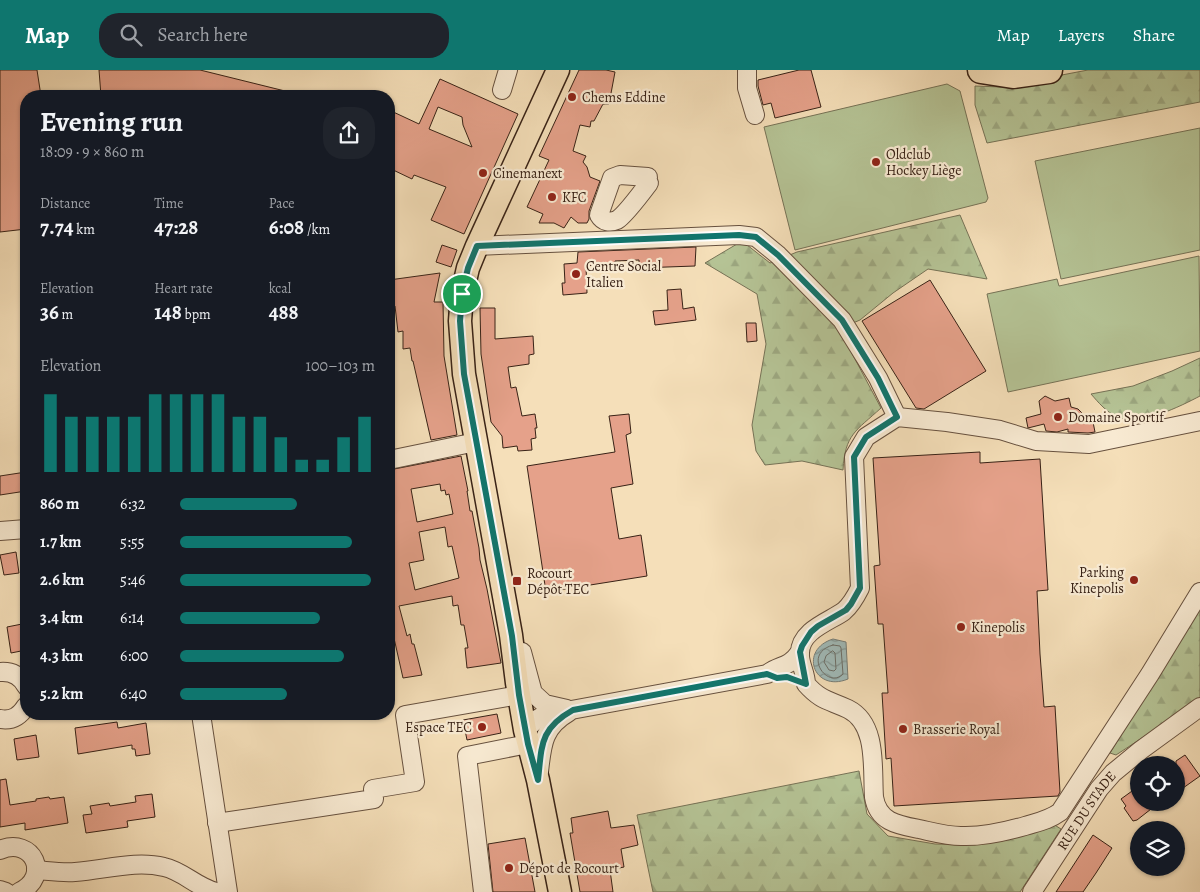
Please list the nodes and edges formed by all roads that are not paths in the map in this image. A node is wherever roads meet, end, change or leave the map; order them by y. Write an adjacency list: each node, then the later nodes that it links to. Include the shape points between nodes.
1 (508, 70): 6 (street)
2 (558, 70): 8 (main road)
3 (747, 70): 7 (street, via 747,88)
4 (981, 70): 5 (highway, via 1013,75)
5 (1049, 70)
6 (502, 90)
7 (755, 115)
8 (477, 246): 9 (street, via 739,235 756,237 842,320 878,378); 11 (main road, via 462,294 460,321 464,374)
9 (897, 417): 10 (street, via 1000,430 1036,441 1089,444); 17 (street, via 866,437 854,457 860,588 846,610 811,632)
10 (1200, 421)
11 (476, 442): 12 (street); 16 (main road)
12 (395, 459)
13 (20, 529): 14 (street)
14 (0, 531)
15 (1200, 592): 21 (street, via 1060,812 1051,819 994,834 961,836 894,824 880,813 875,806 870,741 864,724 854,712 825,700)
16 (512, 636): 22 (main road); 24 (street, via 524,656 533,693 545,704)
17 (800, 652): 19 (street, via 791,662); 21 (street)
18 (0, 672): 20 (street)
19 (767, 674): 21 (street); 24 (street)
20 (20, 677)
21 (806, 684)
22 (519, 695): 28 (main road); 30 (street, via 404,715 415,782 373,790 374,799)
23 (1200, 707): 40 (street, RUE DU STADE, via 1141,750 1098,789)
24 (573, 710): 28 (street, via 537,718); 29 (street, via 545,734)
25 (20, 714): 26 (street, via 11,719)
26 (0, 719)
27 (202, 720): 30 (street)
28 (527, 737): 29 (main road); 38 (street, via 467,756)
29 (538, 780): 39 (main road)
30 (217, 823): 37 (street)
31 (0, 850): 32 (street, via 8,846 20,847 35,862)
32 (36, 870): 35 (street, via 33,882); 36 (street, via 74,872 139,864 165,867 204,889)
33 (0, 890): 34 (street)
34 (6, 892)
35 (19, 892)
36 (216, 892)
37 (228, 892)
38 (483, 892)
39 (560, 892)
40 (1032, 892)

